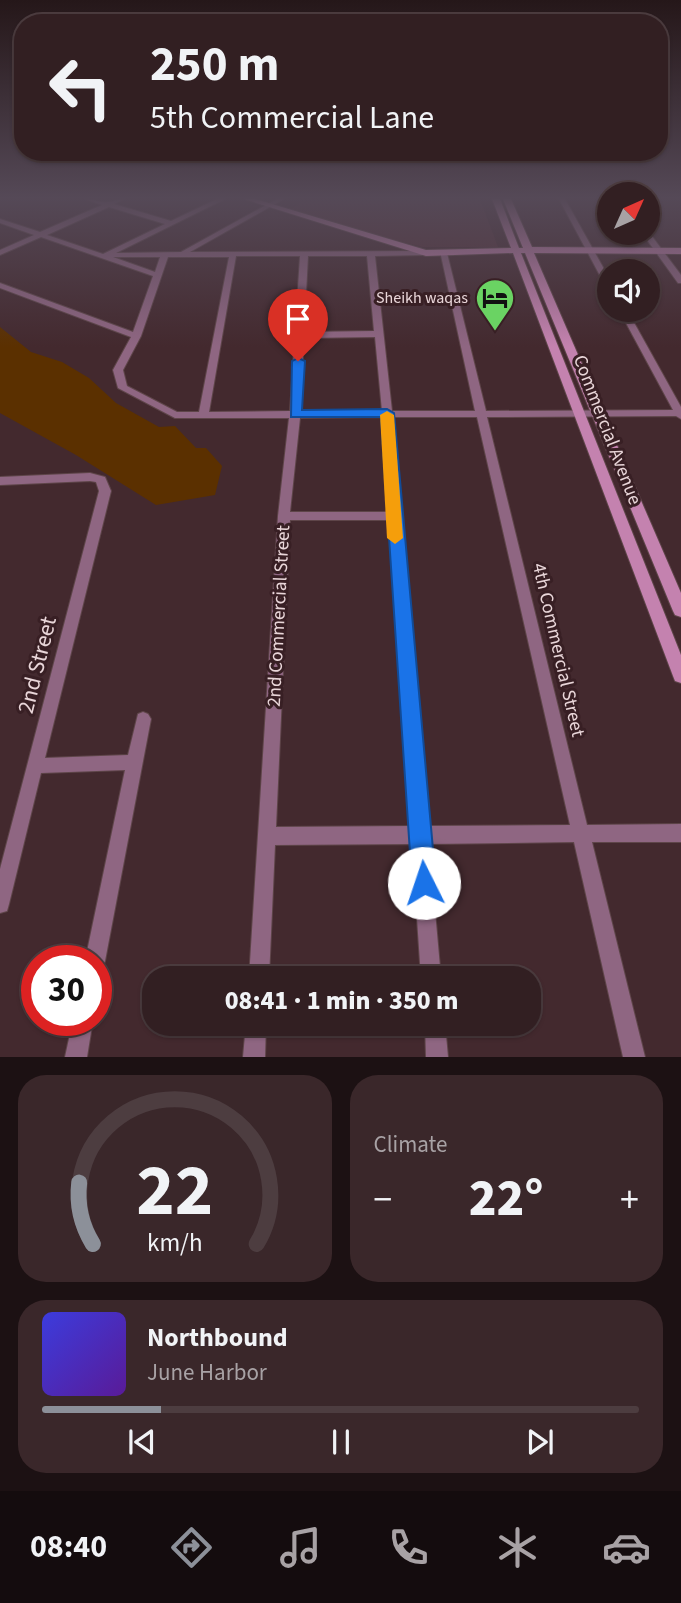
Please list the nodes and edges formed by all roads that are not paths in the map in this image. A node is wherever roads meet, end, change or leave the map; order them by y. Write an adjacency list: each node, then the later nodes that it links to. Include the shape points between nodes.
1 (85, 248): 19 (street)
2 (120, 248): 19 (street)
3 (192, 248): 16 (street)
4 (410, 248): 13 (main road)
5 (589, 248): 9 (street)
6 (658, 248): 10 (street)
7 (516, 250): 8 (main road); 14 (main road); 28 (main road, Commercial Avenue)
8 (531, 250): 9 (main road); 29 (main road, Commercial Avenue)
9 (590, 251): 10 (main road); 20 (street)
10 (660, 251): 11 (main road); 22 (street)
11 (681, 251)
12 (371, 253): 13 (street); 18 (street); 25 (street)
13 (426, 253): 14 (main road)
14 (443, 253): 31 (street, 4th Commercial Street)
15 (165, 254): 16 (street); 19 (street); 21 (street)
16 (182, 254): 17 (street)
17 (233, 254): 18 (street); 34 (street)
18 (304, 254): 26 (street, 2nd Commercial Street)
19 (106, 255): 21 (street)
20 (597, 264)
21 (157, 275): 27 (street)
22 (681, 281)
23 (0, 285): 27 (street)
24 (630, 322): 33 (street)
25 (379, 334): 26 (street); 30 (street)
26 (300, 335): 32 (street, 2nd Commercial Street)
27 (136, 336): 34 (street, via 118,370 123,388 175,415)
28 (579, 412): 29 (street); 31 (street); 40 (main road, Commercial Avenue)
29 (598, 412): 33 (street); 39 (main road, Commercial Avenue)
30 (387, 413): 31 (street); 32 (street); 38 (street)
31 (482, 413): 45 (street, 4th Commercial Street)
32 (295, 414): 34 (street); 37 (street, 2nd Commercial Street)
33 (681, 414)
34 (203, 416)
35 (101, 480): 36 (street); 43 (street, 2nd Street, via 106,491)
36 (0, 481)
37 (285, 516): 38 (street); 46 (street, 2nd Commercial Street)
38 (393, 516): 47 (street)
39 (681, 611)
40 (681, 676)
41 (143, 719): 42 (street)
42 (134, 762): 43 (street); 49 (street)
43 (35, 765): 48 (street, 2nd Street)
44 (681, 833): 45 (street)
45 (582, 835): 47 (street); 58 (street, 4th Commercial Street)
46 (266, 836): 47 (street); 50 (street, 2nd Commercial Street)
47 (420, 836): 51 (street)
48 (0, 904)
49 (98, 945)
50 (260, 966)
51 (430, 966)
52 (80, 1036): 55 (street)
53 (255, 1036): 56 (street)
54 (436, 1036): 57 (street)
55 (76, 1057)
56 (254, 1057)
57 (437, 1057)
58 (634, 1057)

